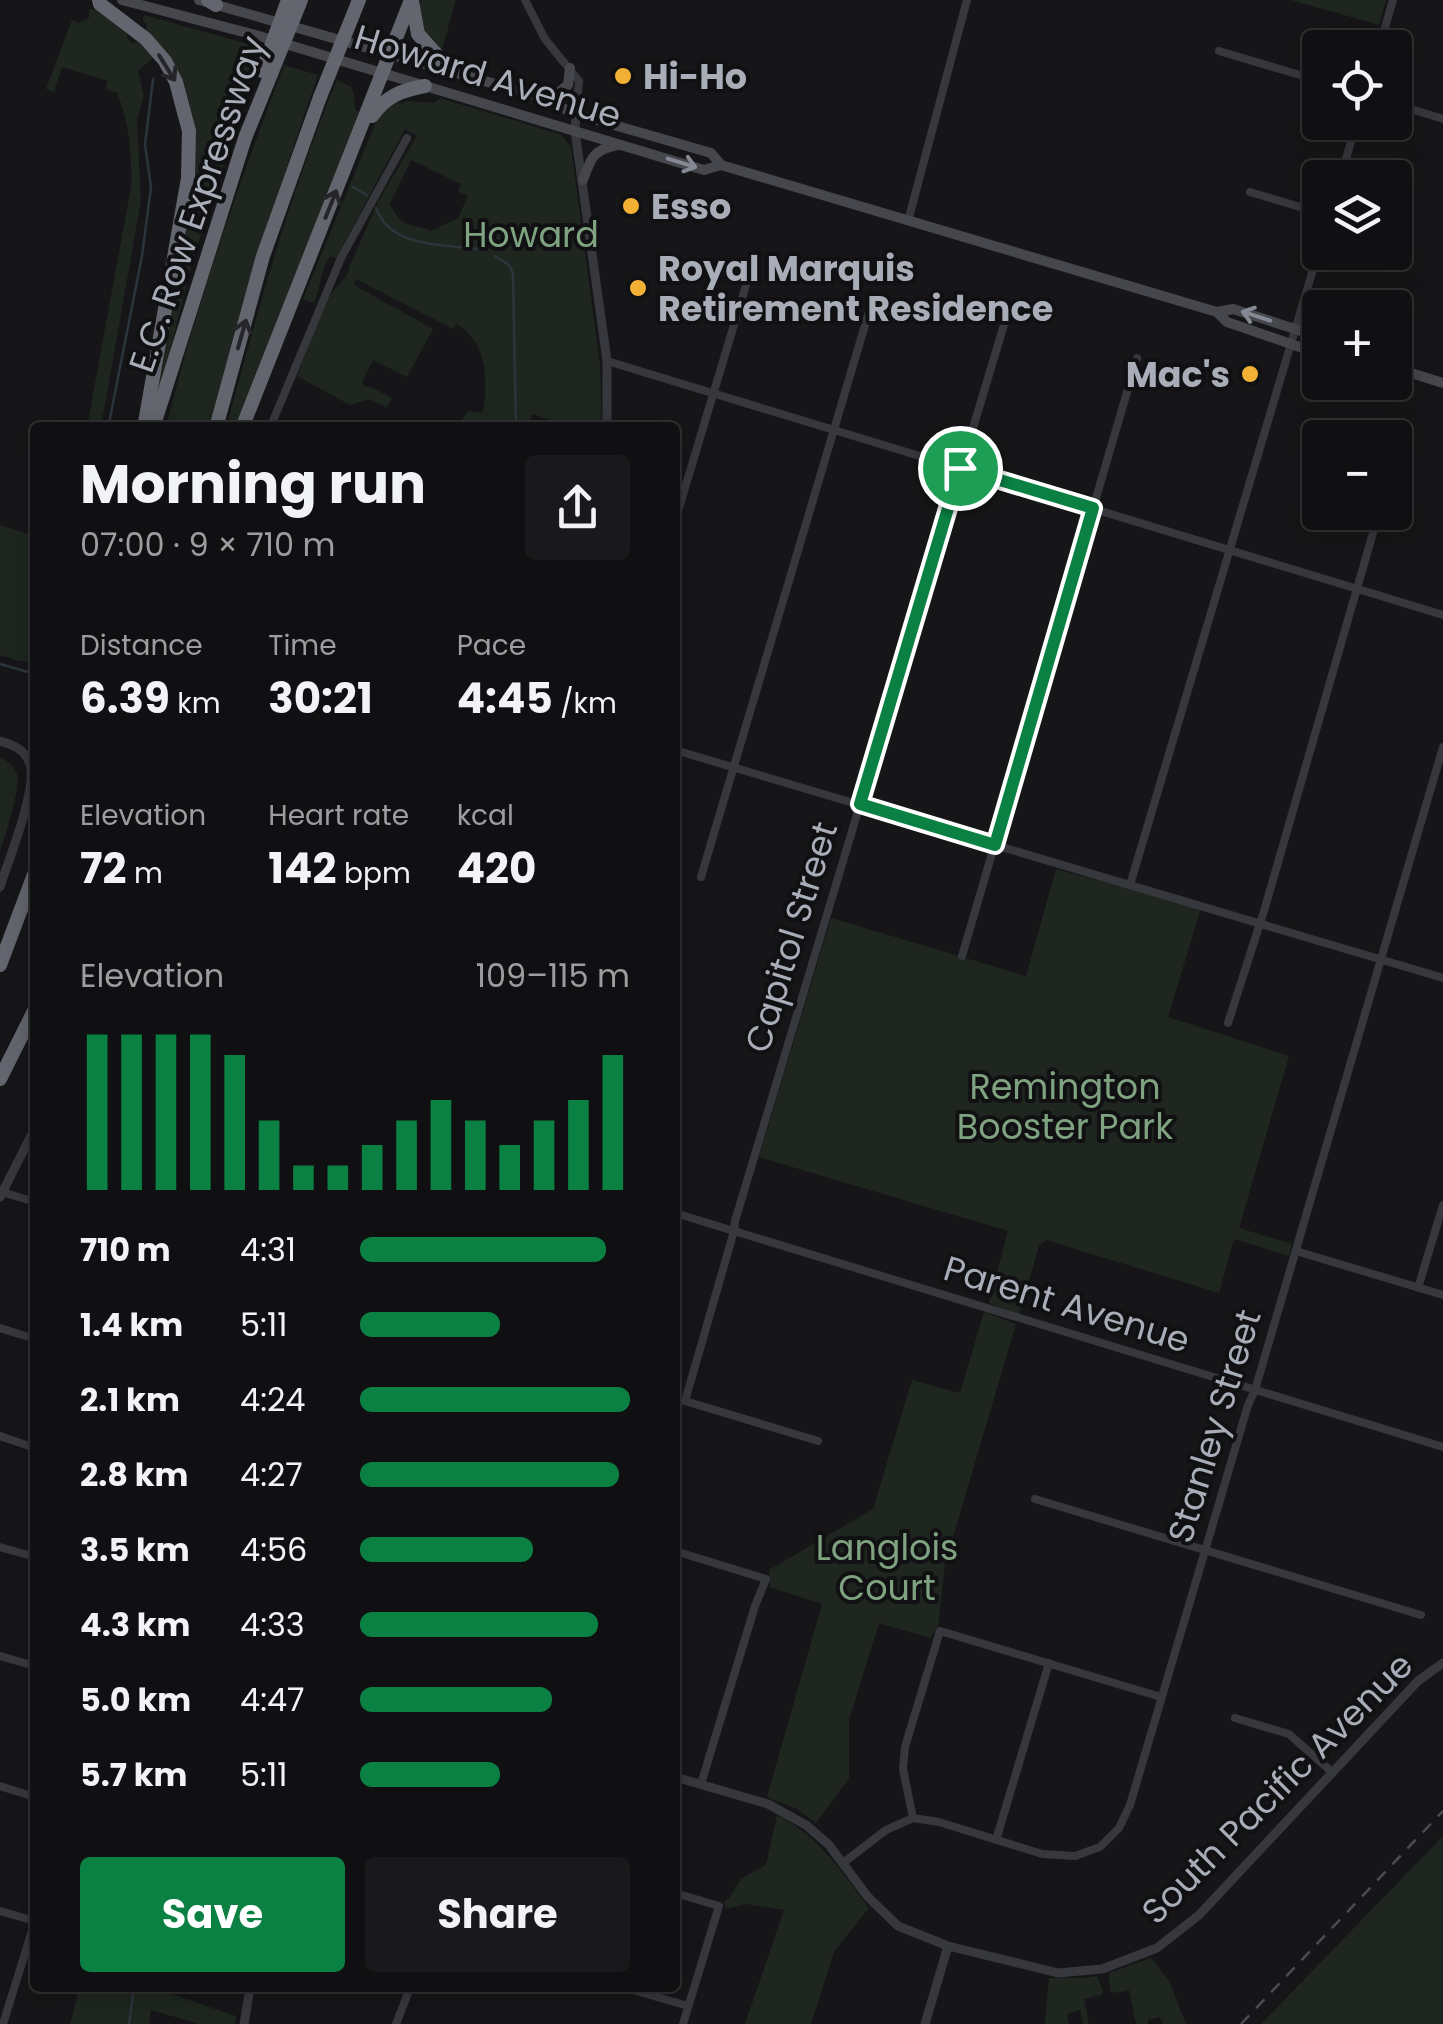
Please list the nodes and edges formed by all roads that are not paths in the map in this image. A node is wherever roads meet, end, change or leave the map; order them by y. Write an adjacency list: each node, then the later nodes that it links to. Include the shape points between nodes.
1 (99, 0): 48 (highway, one-way to 48, via 165,60 189,131 188,178)
2 (122, 0): 18 (main road, Howard Avenue)
3 (199, 0): 11 (main road, Howard Avenue)
4 (288, 0): 16 (highway, bridge)
5 (301, 0): 16 (highway, E.C. Row Expressway, bridge)
6 (359, 0): 50 (highway, one-way to 6, bridge, via 264,256)
7 (411, 0): 14 (highway); 17 (highway, via 418,34)
8 (524, 0): 15 (street)
9 (967, 0): 33 (street)
10 (1393, 0): 12 (street)
11 (212, 3): 14 (main road, Howard Avenue)
12 (1384, 30)
13 (1219, 51): 19 (street)
14 (390, 53): 17 (main road, Howard Avenue); 18 (highway)
15 (570, 68): 21 (main road, via 568,85 558,93); 23 (street, via 579,81)
16 (266, 72): 49 (highway, E.C. Row Expressway)
17 (452, 72): 21 (main road, Howard Avenue)
18 (382, 73): 20 (main road, Howard Avenue); 26 (highway)
19 (1302, 76)
20 (425, 86): 25 (main road, Howard Avenue); 26 (highway, via 380,104)
21 (534, 95): 23 (main road, Howard Avenue)
22 (1412, 109): 24 (street)
23 (576, 114): 25 (street); 29 (main road, Howard Avenue, via 710,153)
24 (1443, 119)
25 (575, 131): 28 (main road, Howard Avenue); 30 (street)
26 (358, 137): 51 (highway, one-way to 26)
27 (406, 138): 52 (street, via 341,258)
28 (621, 145): 29 (main road, Howard Avenue, one-way to 29, via 704,170); 30 (main road, via 601,148)
29 (721, 165): 33 (main road, Howard Avenue)
30 (584, 180): 44 (street)
31 (1250, 192): 32 (street)
32 (1302, 207)
33 (908, 221): 36 (main road, Howard Avenue)
34 (1313, 270): 39 (street)
35 (749, 275): 47 (street)
36 (1217, 312): 39 (main road, Howard Avenue, one-way to 36, via 1233,308); 41 (main road, Howard Avenue, via 1227,322)
37 (868, 315): 54 (street)
38 (1006, 318): 55 (street, Capitol Street)
39 (1295, 328): 40 (main road, Howard Avenue); 41 (street)
40 (1302, 331)
41 (1291, 344): 42 (main road, Howard Avenue); 59 (street)
42 (1302, 348)
43 (1137, 358): 57 (street)
44 (608, 362): 47 (street); 53 (street)
45 (1412, 373): 46 (main road)
46 (1443, 383)
47 (713, 394): 54 (street); 56 (street)
48 (145, 422)
49 (155, 422)
50 (218, 422)
51 (244, 422)
52 (273, 422)
53 (607, 422)
54 (834, 430): 55 (street); 66 (street)
55 (960, 468): 57 (street); 68 (street, Capitol Street)
56 (680, 504)
57 (1093, 508): 59 (street); 69 (street)
58 (1375, 530): 60 (street)
59 (1230, 550): 60 (street); 72 (street)
60 (1358, 588): 61 (street); 74 (street)
61 (1443, 614)
62 (0, 741): 65 (street)
63 (1443, 746): 76 (street, Stanley Street)
64 (680, 751): 66 (street)
65 (30, 760)
66 (734, 767): 68 (street); 70 (street)
67 (30, 784): 73 (street)
68 (860, 804): 69 (street); 87 (street, Capitol Street)
69 (995, 845): 72 (street); 75 (street)
70 (700, 877)
71 (30, 885): 77 (highway)
72 (1130, 885): 74 (street)
73 (0, 887)
74 (1260, 924): 76 (street); 80 (street)
75 (962, 956)
76 (1380, 960): 78 (street); 88 (street, Stanley Street)
77 (0, 965)
78 (1443, 978)
79 (30, 1019): 81 (highway)
80 (1228, 1023)
81 (0, 1079)
82 (30, 1138): 83 (street)
83 (1, 1195): 84 (street)
84 (30, 1201)
85 (1443, 1205): 89 (street)
86 (680, 1214): 87 (street, Parent Avenue)
87 (734, 1231): 93 (street, Parent Avenue); 94 (street, Capitol Street)
88 (1296, 1251): 89 (street); 93 (street, Stanley Street)
89 (1418, 1288): 90 (street)
90 (1443, 1296)
91 (0, 1328): 92 (street)
92 (30, 1337)
93 (1255, 1390): 98 (street, Parent Avenue); 101 (street, Stanley Street)
94 (680, 1399): 96 (street)
95 (0, 1436): 97 (street)
96 (818, 1441)
97 (30, 1446)
98 (1443, 1448)
99 (1036, 1499): 101 (street)
100 (0, 1546): 103 (street)
101 (1206, 1550): 104 (street); 109 (street, Stanley Street)
102 (680, 1553): 113 (street, via 766,1579)
103 (30, 1556)
104 (1421, 1616)
105 (0, 1656): 108 (street)
106 (1443, 1663): 111 (street, South Pacific Avenue)
107 (1049, 1664): 109 (street); 116 (street, via 940,1631 905,1747); 117 (street)
108 (30, 1665)
109 (1161, 1697): 117 (street, Stanley Street, via 1130,1805 1120,1828 1100,1846 1076,1856)
110 (1235, 1718): 111 (street, via 1289,1734)
111 (1332, 1773): 123 (street, South Pacific Avenue, via 1199,1915 1157,1948 1102,1969 1058,1973)
112 (680, 1778): 113 (street, South Pacific Avenue)
113 (701, 1784): 118 (street, South Pacific Avenue, via 768,1804 806,1825)
114 (0, 1786): 115 (street)
115 (30, 1795)
116 (913, 1818): 117 (street, Stanley Street); 118 (street)
117 (996, 1840)
118 (843, 1863): 123 (street, South Pacific Avenue, via 898,1926)
119 (680, 1894): 127 (street, via 719,1906)
120 (0, 1911): 121 (street)
121 (30, 1920)
122 (30, 1937): 128 (street)
123 (948, 1946): 132 (street)
124 (249, 1992): 129 (street)
125 (408, 1992): 130 (street)
126 (640, 1992): 127 (street)
127 (688, 2006): 131 (street)
128 (3, 2024)
129 (244, 2024)
130 (396, 2024)
131 (683, 2024)
132 (925, 2024)

